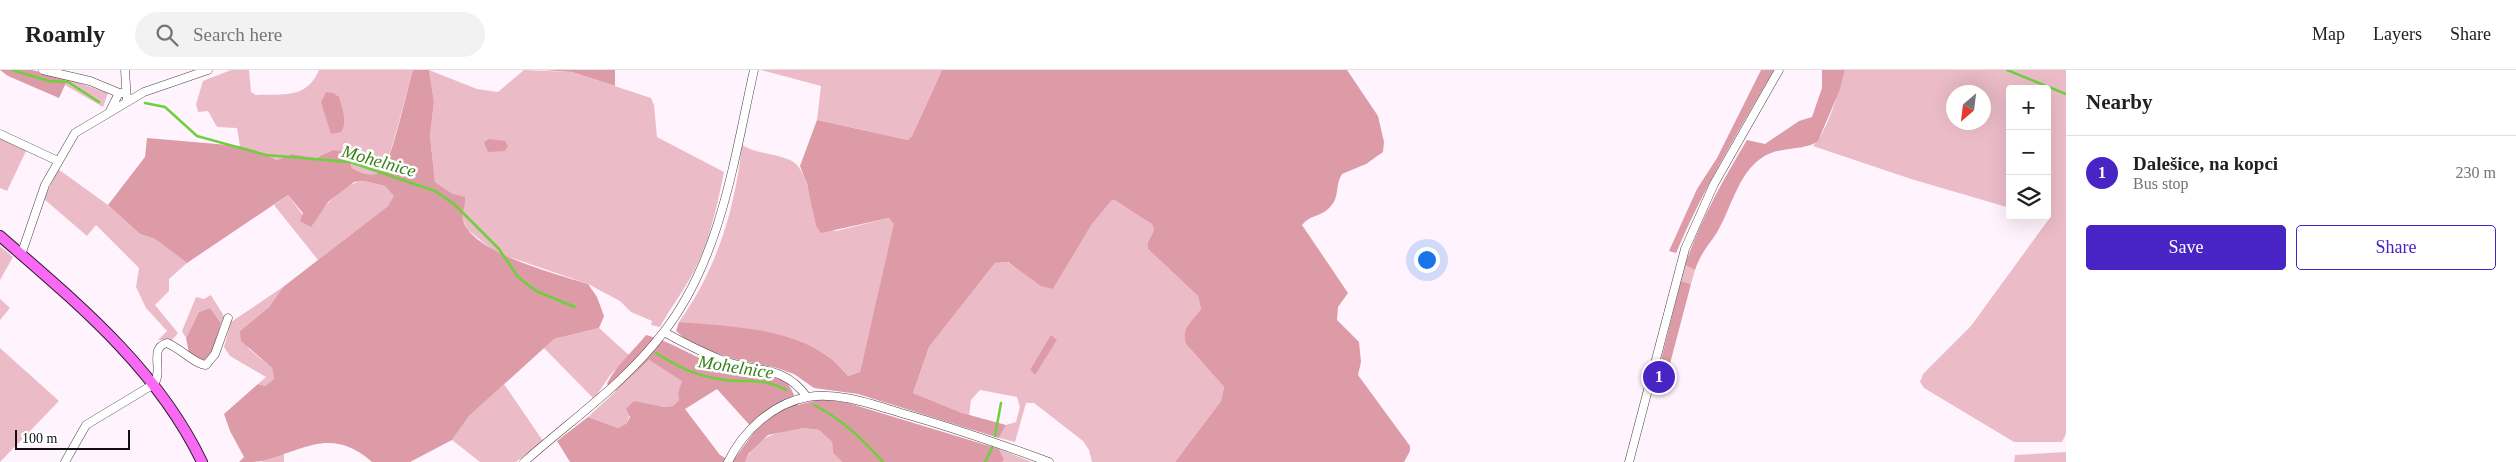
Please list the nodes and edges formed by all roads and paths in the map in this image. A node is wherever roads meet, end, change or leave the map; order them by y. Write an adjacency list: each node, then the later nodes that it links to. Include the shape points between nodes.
1 (43, 70): 6 (street, via 90,81)
2 (125, 70): 6 (street)
3 (208, 70): 7 (street, via 144,92)
4 (754, 70): 14 (street, via 717,225 692,289)
5 (1779, 70): 22 (street, via 1714,184 1685,249)
6 (122, 93): 7 (street); 8 (street)
7 (127, 102): 8 (street)
8 (110, 111): 10 (street, via 74,133)
9 (0, 134): 10 (street)
10 (58, 161): 12 (street)
11 (0, 236): 12 (main road)
12 (21, 255): 15 (main road, via 107,332)
13 (228, 318): 15 (street, via 214,354 206,365 196,362 171,344 159,346 159,376)
14 (664, 332): 16 (street, via 727,362 778,372 799,386); 19 (street, via 617,384)
15 (154, 384): 17 (street, via 86,425); 18 (main road)
16 (807, 397): 20 (street, via 780,408 753,426); 21 (street, via 826,395 862,401 964,431)
17 (65, 462)
18 (202, 462)
19 (524, 462)
20 (728, 462)
21 (1049, 462)
22 (1629, 462)

